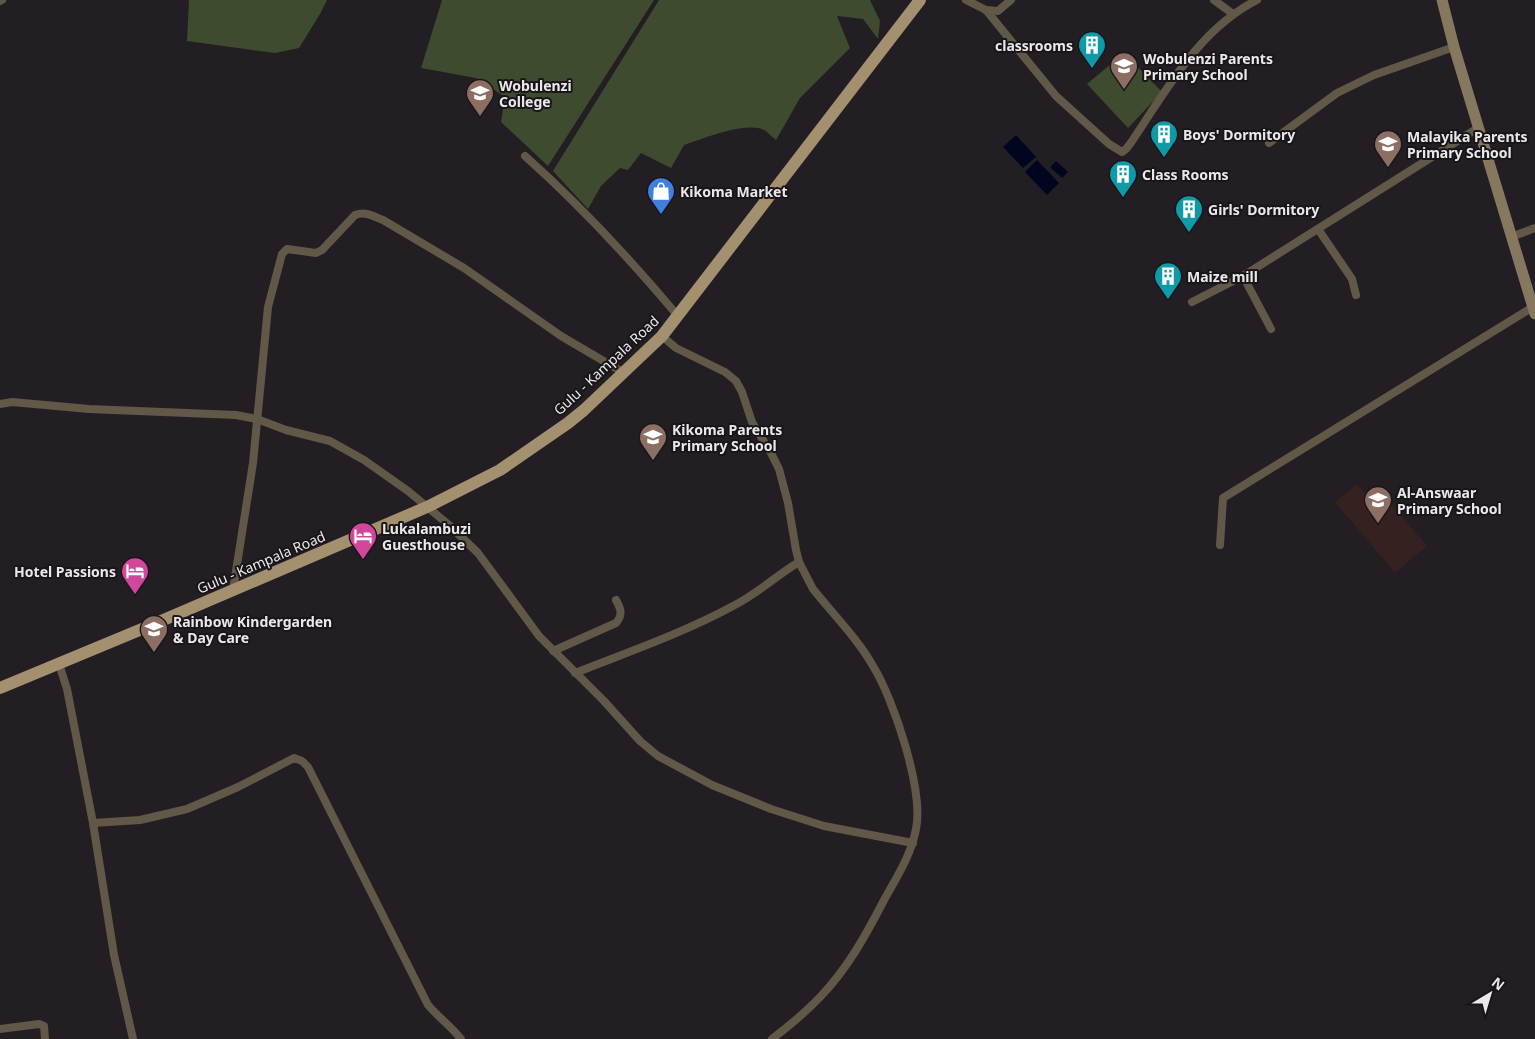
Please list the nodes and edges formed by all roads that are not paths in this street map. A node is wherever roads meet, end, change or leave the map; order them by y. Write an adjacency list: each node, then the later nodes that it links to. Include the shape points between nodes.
1 (920, 0): 20 (main road, Gulu - Kampala Road)
2 (966, 0): 7 (street)
3 (1011, 0): 7 (street, via 998,11)
4 (1214, 0): 8 (street)
5 (1257, 0): 8 (street)
6 (1442, 0): 9 (street)
7 (986, 10): 8 (street, via 1056,96 1122,152 1193,53)
8 (1233, 14)
9 (1454, 47): 10 (street); 11 (street, via 1374,75 1337,93)
10 (1478, 128): 14 (street); 15 (street)
11 (1269, 143)
12 (525, 156): 20 (street, via 643,274)
13 (1535, 228): 15 (street)
14 (1318, 229): 16 (street); 17 (street, via 1352,279)
15 (1511, 238): 19 (street)
16 (1243, 276): 18 (street); 21 (street)
17 (1356, 295)
18 (1192, 302)
19 (1534, 310): 27 (street, via 1223,498)
20 (678, 316): 22 (main road, Gulu - Kampala Road)
21 (1271, 329)
22 (662, 336): 23 (main road, Gulu - Kampala Road); 28 (street, via 676,348 725,372 736,381 752,422 779,469)
23 (624, 373): 25 (street, via 562,336 464,268 383,220 361,213 355,215 322,250 316,253 287,249 282,254 268,306); 26 (main road, Gulu - Kampala Road, via 584,410 530,450 500,470)
24 (0, 404): 25 (street, via 12,402 89,409 236,415)
25 (257, 419): 26 (street, via 346,448); 29 (street, via 254,463)
26 (427, 507): 29 (main road, Gulu - Kampala Road); 31 (street, via 478,552)
27 (1220, 545)
28 (800, 562): 33 (street, via 713,617); 36 (street, via 813,588 862,650 884,688 907,753 915,795 918,812)
29 (234, 590): 32 (main road, Gulu - Kampala Road)
30 (616, 600): 31 (street, via 621,612 616,623)
31 (553, 651): 33 (street)
32 (59, 664): 34 (main road, Gulu - Kampala Road); 35 (street, via 67,689)
33 (575, 673): 36 (street, via 640,742 658,756 712,785 824,826)
34 (0, 688)
35 (93, 823): 39 (street, via 114,955); 40 (street, via 140,820 188,809 294,758 302,761 308,767 428,1006)
36 (913, 843): 41 (street, via 849,961 822,995)
37 (0, 1029): 38 (street, via 39,1024 44,1026)
38 (45, 1039)
39 (133, 1039)
40 (461, 1039)
41 (772, 1039)

